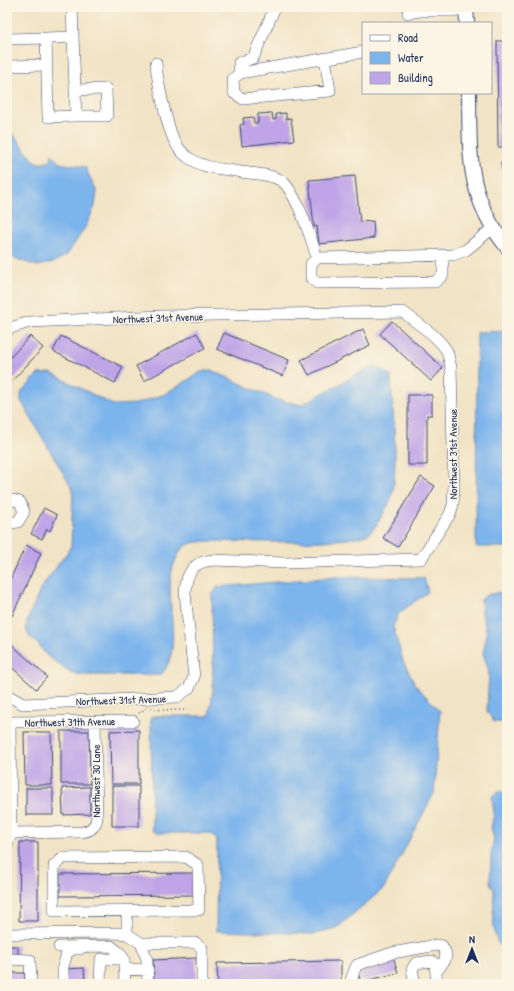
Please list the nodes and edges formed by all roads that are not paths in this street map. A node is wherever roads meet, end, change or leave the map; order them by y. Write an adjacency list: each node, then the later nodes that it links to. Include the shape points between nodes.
1 (72, 7): 5 (street)
2 (275, 7): 13 (street, via 253,58 239,63)
3 (408, 14): 4 (street, via 420,11)
4 (467, 14)
5 (73, 37): 6 (street); 14 (street)
6 (46, 38): 7 (street); 11 (street)
7 (7, 39)
8 (362, 52): 9 (street)
9 (325, 58): 13 (street); 13 (street, via 330,91 243,99 234,93 233,79)
10 (156, 62): 20 (street, via 171,131 180,151 207,166 281,180 290,188)
11 (47, 65): 12 (street); 16 (street, via 48,117)
12 (7, 66)
13 (240, 73)
14 (75, 90): 16 (street); 16 (street, via 106,89 107,116)
15 (468, 94): 17 (main road, via 471,170 478,199)
16 (76, 116)
17 (493, 228): 18 (main road); 19 (street, via 466,250)
18 (507, 247)
19 (443, 256): 20 (street); 20 (street, via 444,275 435,282 317,283 311,278 311,264)
20 (317, 258)
21 (7, 329): 24 (street, Northwest 31st Avenue, via 30,322 403,312 432,334 447,351 451,367 454,494 450,514 421,559 283,563 203,560 197,564 190,571 186,586 194,677 189,688 177,697 23,704)
22 (7, 501): 23 (street, via 20,502 24,512 18,522)
23 (7, 522)
24 (7, 695)
25 (133, 721): 27 (street, Northwest 31th Avenue)
26 (9, 722): 27 (street, Northwest 31th Avenue); 28 (street)
27 (96, 722): 28 (street, Northwest 30 Lane, via 95,825 82,832)
28 (11, 833): 29 (street)
29 (7, 846)
30 (127, 911): 30 (street, via 54,911 54,866 63,858 171,857 186,857 198,865 199,910); 33 (street)
31 (59, 933): 32 (street); 33 (street); 35 (street)
32 (7, 934)
33 (127, 934): 34 (street)
34 (141, 943): 38 (street); 46 (street, via 196,943 202,948)
35 (59, 947): 37 (street, via 111,946 120,953); 41 (street)
36 (7, 959): 40 (street, via 30,960)
37 (124, 964): 38 (street); 42 (street, via 110,951 73,950 67,953 64,959); 43 (street, via 101,959); 44 (street)
38 (148, 970): 45 (street)
39 (436, 972): 47 (street, via 445,960 446,954 442,946 437,945 392,953 357,964); 48 (street, via 432,961 416,963 412,969); 49 (street)
40 (31, 984)
41 (58, 984)
42 (64, 984)
43 (100, 984)
44 (125, 984)
45 (148, 984)
46 (202, 984)
47 (350, 984)
48 (415, 984)
49 (438, 984)

